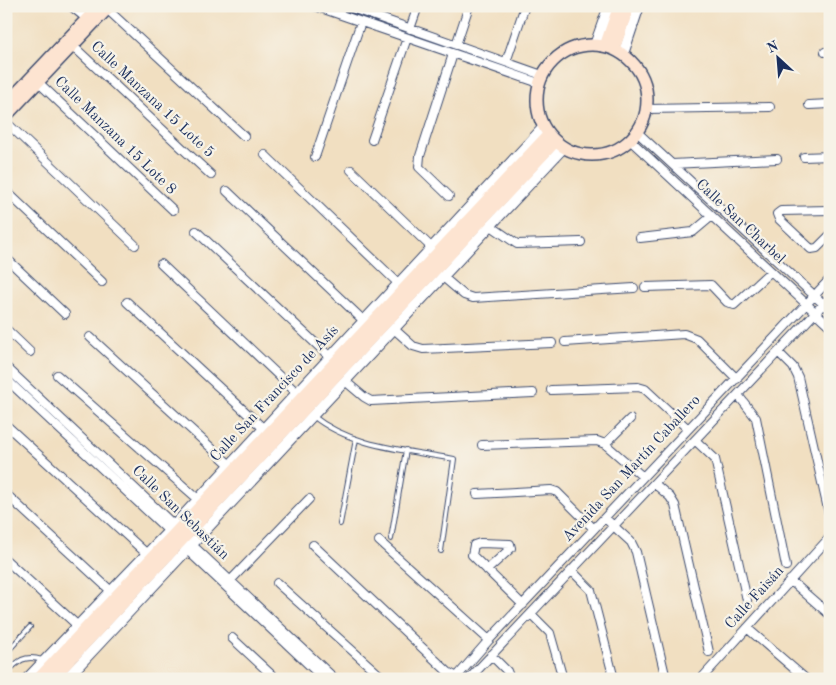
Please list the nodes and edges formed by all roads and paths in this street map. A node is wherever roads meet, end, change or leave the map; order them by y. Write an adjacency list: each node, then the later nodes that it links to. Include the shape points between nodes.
1 (71, 6): 13 (street)
2 (315, 6): 14 (street)
3 (346, 6): 12 (street)
4 (418, 6): 15 (street)
5 (470, 6): 17 (street)
6 (525, 6): 21 (street)
7 (609, 6): 19 (street)
8 (619, 6): 19 (main road)
9 (629, 6): 19 (main road)
10 (639, 6): 19 (street)
11 (106, 7): 13 (main road); 18 (main road); 31 (street)
12 (366, 9): 15 (street)
13 (86, 19): 24 (main road)
14 (361, 22): 16 (street); 37 (street)
15 (410, 28): 17 (street)
16 (407, 38): 20 (street); 34 (street)
17 (456, 45): 21 (street)
18 (73, 46): 23 (main road); 42 (street, Calle Manzana 15 Lote 5)
19 (609, 49): 22 (main road, via 574,48 556,58); 28 (main road, via 638,68 646,88)
20 (453, 54): 22 (street); 45 (street, via 419,166)
21 (506, 62): 22 (street)
22 (540, 79): 33 (main road, via 536,106)
23 (38, 82): 29 (main road); 46 (street, Calle Manzana 15 Lote 8)
24 (6, 104)
25 (830, 104): 26 (street)
26 (809, 105)
27 (770, 107): 28 (street)
28 (646, 108): 32 (main road)
29 (6, 116)
30 (6, 122): 54 (street)
31 (244, 136)
32 (634, 136): 33 (main road, via 615,150 598,155 580,154); 40 (street, Calle San Charbel); 48 (street, Calle San Charbel)
33 (552, 138): 49 (street, Calle San Francisco de Asís); 55 (street, Calle San Francisco de Asís); 114 (main road, Calle San Francisco de Asís)
34 (372, 140)
35 (265, 155): 62 (street)
36 (830, 156): 38 (street)
37 (315, 157)
38 (804, 157)
39 (777, 159): 40 (street)
40 (672, 164): 65 (street, Calle San Charbel)
41 (351, 170): 55 (street)
42 (212, 175)
43 (6, 191): 61 (street)
44 (226, 191): 73 (street)
45 (449, 196)
46 (173, 210)
47 (830, 210): 51 (street, via 781,211 777,214 811,249 817,248)
48 (712, 216): 52 (street, via 693,232); 58 (street, Calle San Charbel)
49 (491, 226): 53 (street, via 517,244); 59 (street, Calle San Francisco de Asís)
50 (196, 232): 82 (street)
51 (830, 234)
52 (640, 238)
53 (581, 242)
54 (136, 245)
55 (432, 248): 62 (street, Calle San Francisco de Asís)
56 (6, 258): 72 (street)
57 (161, 264): 89 (street)
58 (771, 270): 63 (street, via 734,305 715,288 705,284); 68 (street, Calle San Charbel)
59 (443, 277): 64 (street, via 472,298); 76 (street, Calle San Francisco de Asís)
60 (830, 280): 65 (street, Avenida San Martín Caballero)
61 (102, 282)
62 (399, 284): 73 (street, Calle San Francisco de Asís)
63 (645, 287)
64 (634, 288)
65 (814, 296): 68 (street, Avenida San Martín Caballero); 69 (street, Calle San Charbel)
66 (830, 297): 69 (street, Avenida San Martín Caballero)
67 (127, 302): 95 (street)
68 (806, 304): 71 (street, Calle San Charbel); 86 (street, Avenida San Martín Caballero)
69 (823, 304): 70 (street, Calle San Charbel); 71 (street, Avenida San Martín Caballero)
70 (830, 310)
71 (815, 312): 74 (street, Calle San Charbel); 81 (street, Avenida San Martín Caballero)
72 (65, 314)
73 (364, 321): 82 (street, Calle San Francisco de Asís)
74 (830, 326)
75 (6, 329): 80 (street)
76 (394, 329): 79 (street, via 414,346 423,349); 87 (street, Calle San Francisco de Asís)
77 (90, 337): 102 (street)
78 (566, 342): 86 (street, via 684,334 697,339)
79 (552, 343)
80 (30, 352)
81 (779, 353): 91 (street, Avenida San Martín Caballero); 110 (street, via 798,377)
82 (330, 357): 89 (street, Calle San Francisco de Asís)
83 (6, 367): 114 (street, Calle San Sebastián)
84 (57, 375): 107 (street)
85 (6, 379): 114 (street, Calle San Sebastián)
86 (737, 379): 96 (street, Avenida San Martín Caballero)
87 (345, 381): 90 (street, via 366,400); 92 (street, Calle San Francisco de Asís)
88 (551, 390): 96 (street, via 645,389)
89 (297, 393): 95 (street, Calle San Francisco de Asís)
90 (533, 393)
91 (738, 395): 98 (street, Avenida San Martín Caballero); 122 (street, via 756,418)
92 (313, 416): 97 (lane, via 330,429); 114 (street, Calle San Francisco de Asís)
93 (630, 419): 99 (street)
94 (6, 425): 120 (street)
95 (264, 429): 102 (street, Calle San Francisco de Asís)
96 (688, 430): 103 (street, Avenida San Martín Caballero)
97 (356, 439): 101 (lane); 111 (lane)
98 (696, 441): 104 (street, Avenida San Martín Caballero); 129 (street, via 715,459)
99 (605, 444): 100 (street, via 597,441); 103 (street)
100 (482, 445)
101 (406, 450): 116 (lane); 119 (lane, via 454,459)
102 (230, 465): 107 (street, Calle San Francisco de Asís)
103 (643, 478): 109 (street, Avenida San Martín Caballero)
104 (655, 484): 112 (street, Avenida San Martín Caballero); 138 (street, via 675,506)
105 (6, 494): 128 (street)
106 (477, 494): 113 (street, via 551,490 557,492)
107 (198, 499): 114 (street, Calle San Francisco de Asís)
108 (309, 499): 126 (street)
109 (605, 518): 112 (street); 113 (street, Avenida San Martín Caballero)
110 (830, 518)
111 (340, 524)
112 (615, 526): 124 (street, Avenida San Martín Caballero); 157 (street, via 636,552)
113 (594, 529): 130 (street, Avenida San Martín Caballero)
114 (180, 537): 120 (street, Calle San Francisco de Asís); 126 (street, Calle San Sebastián); 146 (main road, Calle San Francisco de Asís); 147 (main road, Calle San Francisco de Asís); 148 (street, Calle San Francisco de Asís); 150 (street, Calle San Sebastián)
115 (830, 537): 125 (street, Calle Faisán)
116 (391, 539)
117 (379, 541): 137 (street)
118 (313, 545): 143 (street)
119 (440, 550)
120 (147, 554): 128 (street, Calle San Francisco de Asís)
121 (6, 560): 133 (street)
122 (786, 566)
123 (487, 570): 123 (street, via 472,555 474,546 480,543 510,544 511,548); 130 (street)
124 (572, 571): 132 (street, Avenida San Martín Caballero); 156 (street, via 591,590)
125 (790, 580): 131 (street); 135 (street, Calle Faisán)
126 (230, 581): 151 (street, Calle San Sebastián)
127 (277, 583): 152 (street)
128 (112, 591): 133 (street, Calle San Francisco de Asís)
129 (747, 600)
130 (523, 605): 137 (street, Avenida San Martín Caballero)
131 (829, 613)
132 (531, 614): 140 (street, Avenida San Martín Caballero); 155 (street, via 550,632)
133 (78, 626): 141 (street, Calle San Francisco de Asís)
134 (30, 627): 139 (lane)
135 (747, 628): 144 (street, Calle Faisán); 158 (street)
136 (232, 638): 149 (street)
137 (489, 640): 143 (street, Avenida San Martín Caballero)
138 (709, 652)
139 (6, 653)
140 (492, 655): 153 (street, Avenida San Martín Caballero); 154 (street, via 507,670)
141 (44, 661): 142 (lane, via 32,656 25,658); 145 (street, Calle San Francisco de Asís)
142 (6, 673)
143 (456, 678)
144 (703, 678)
145 (28, 679)
146 (38, 679)
147 (52, 679)
148 (66, 679)
149 (276, 679)
150 (324, 679)
151 (335, 679)
152 (384, 679)
153 (469, 679)
154 (510, 679)
155 (563, 679)
156 (614, 679)
157 (666, 679)
158 (806, 679)

